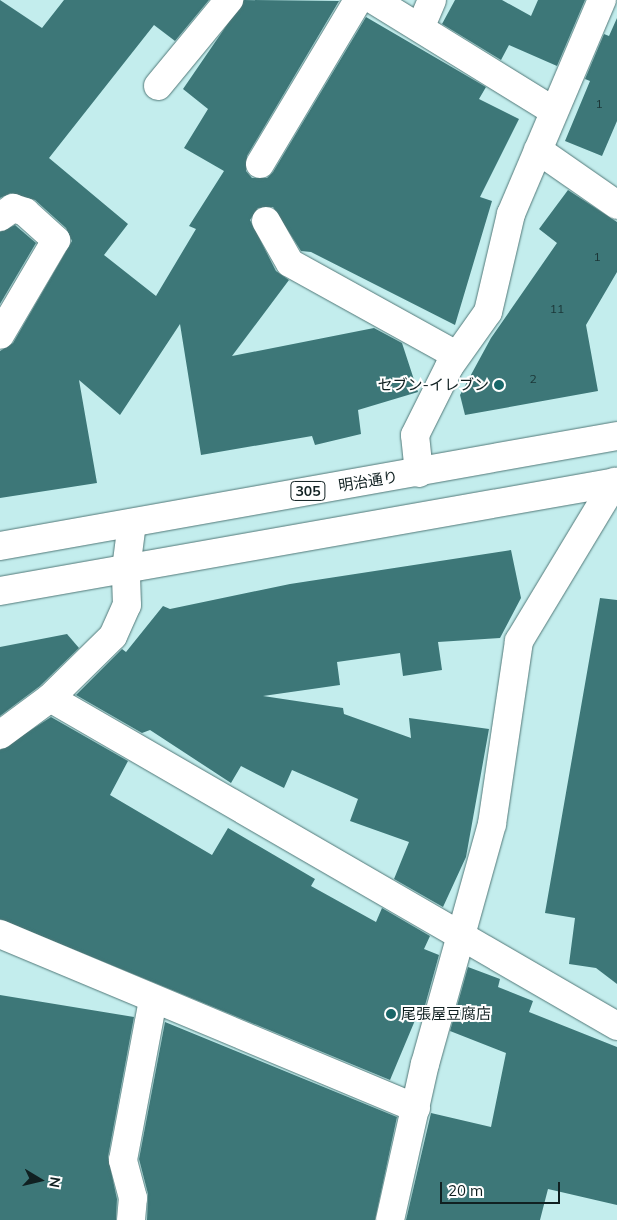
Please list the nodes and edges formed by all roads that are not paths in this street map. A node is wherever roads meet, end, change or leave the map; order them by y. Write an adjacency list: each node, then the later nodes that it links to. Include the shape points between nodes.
1 (229, 0): 7 (street)
2 (358, 0): 10 (street)
3 (374, 0): 6 (street)
4 (432, 0): 6 (street)
5 (602, 0): 8 (street)
6 (420, 26): 8 (street)
7 (158, 86)
8 (554, 112): 9 (street)
9 (538, 150): 11 (street); 15 (street, via 511,214 488,312)
10 (260, 164)
11 (617, 205)
12 (0, 217): 14 (street, via 12,208 25,212 56,240)
13 (266, 221): 15 (street, via 290,263)
14 (0, 335)
15 (456, 355): 17 (street, via 415,434)
16 (617, 436): 17 (street, 明治通り / 305)
17 (419, 473): 19 (street, 明治通り / 305)
18 (616, 482): 21 (street); 26 (street, via 519,641 492,824)
19 (132, 523): 20 (street, 明治通り / 305); 21 (street)
20 (0, 546)
21 (126, 569): 22 (street); 23 (street, via 128,605 113,636)
22 (0, 591)
23 (50, 698): 24 (street); 26 (street)
24 (0, 735)
25 (0, 934): 27 (street)
26 (461, 938): 28 (street); 29 (street)
27 (153, 1000): 29 (street); 30 (street, via 123,1160 133,1198)
28 (617, 1026)
29 (416, 1108): 31 (street)
30 (131, 1220)
31 (390, 1220)

